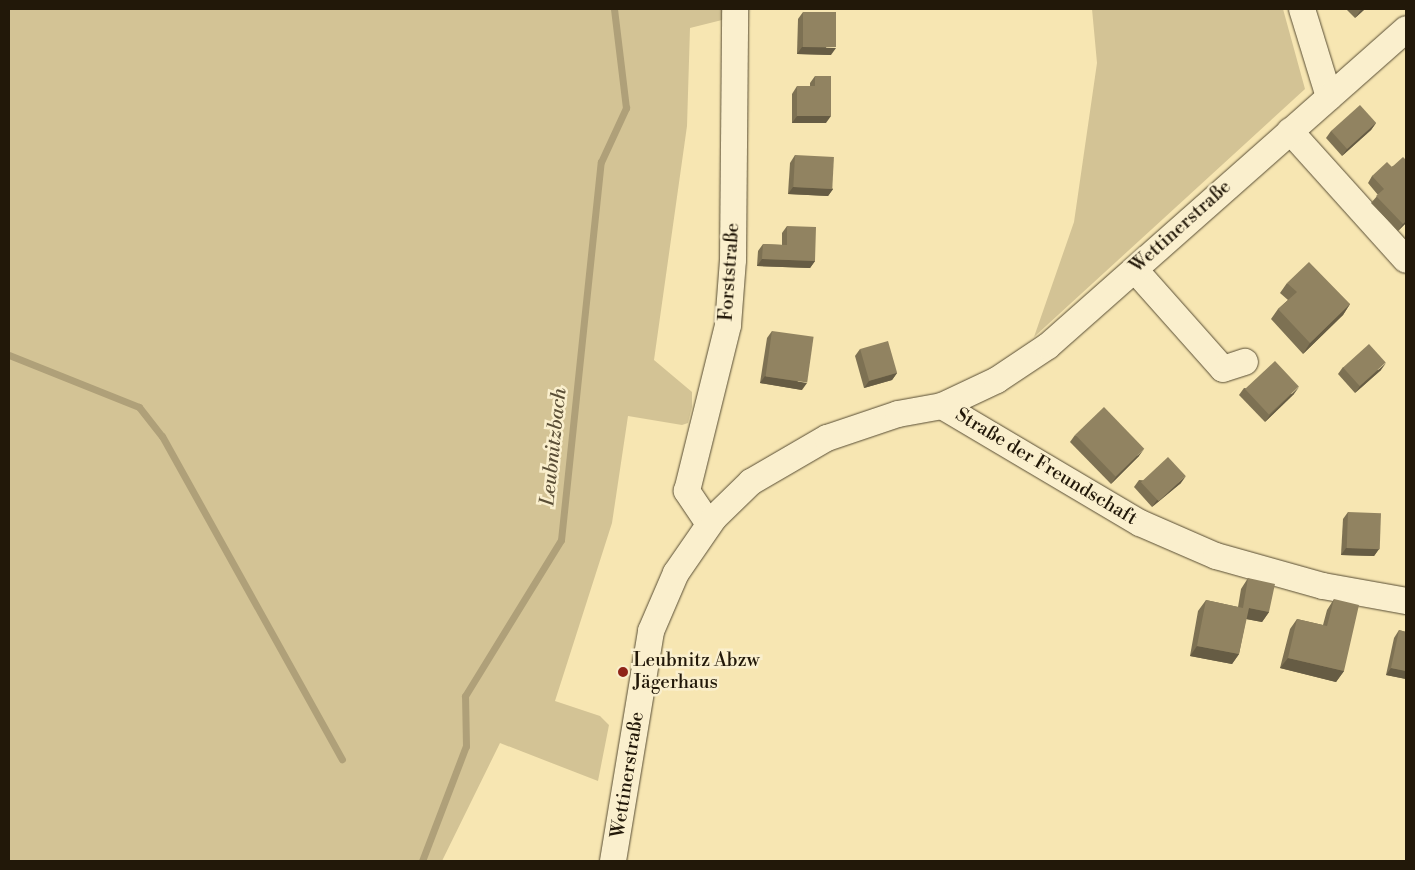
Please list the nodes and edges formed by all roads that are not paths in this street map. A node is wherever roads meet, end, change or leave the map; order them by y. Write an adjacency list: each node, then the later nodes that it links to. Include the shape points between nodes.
1 (735, 9): 10 (street, Forststraße, via 734,260 728,325 687,490)
2 (1302, 9): 4 (street)
3 (1406, 28): 4 (street, Wettinerstraße)
4 (1329, 98): 5 (street, Wettinerstraße)
5 (1290, 131): 6 (street); 7 (street, Wettinerstraße)
6 (1406, 260)
7 (1135, 270): 8 (street, via 1223,369); 9 (street, Wettinerstraße, via 1048,346 997,380)
8 (1245, 362)
9 (942, 406): 10 (street, Straße der Freundschaft, via 898,414 828,438 750,482); 11 (street, Straße der Freundschaft, via 1140,523 1216,556 1323,586)
10 (709, 524): 12 (street, Wettinerstraße, via 676,573 650,631)
11 (1406, 601)
12 (613, 861)

